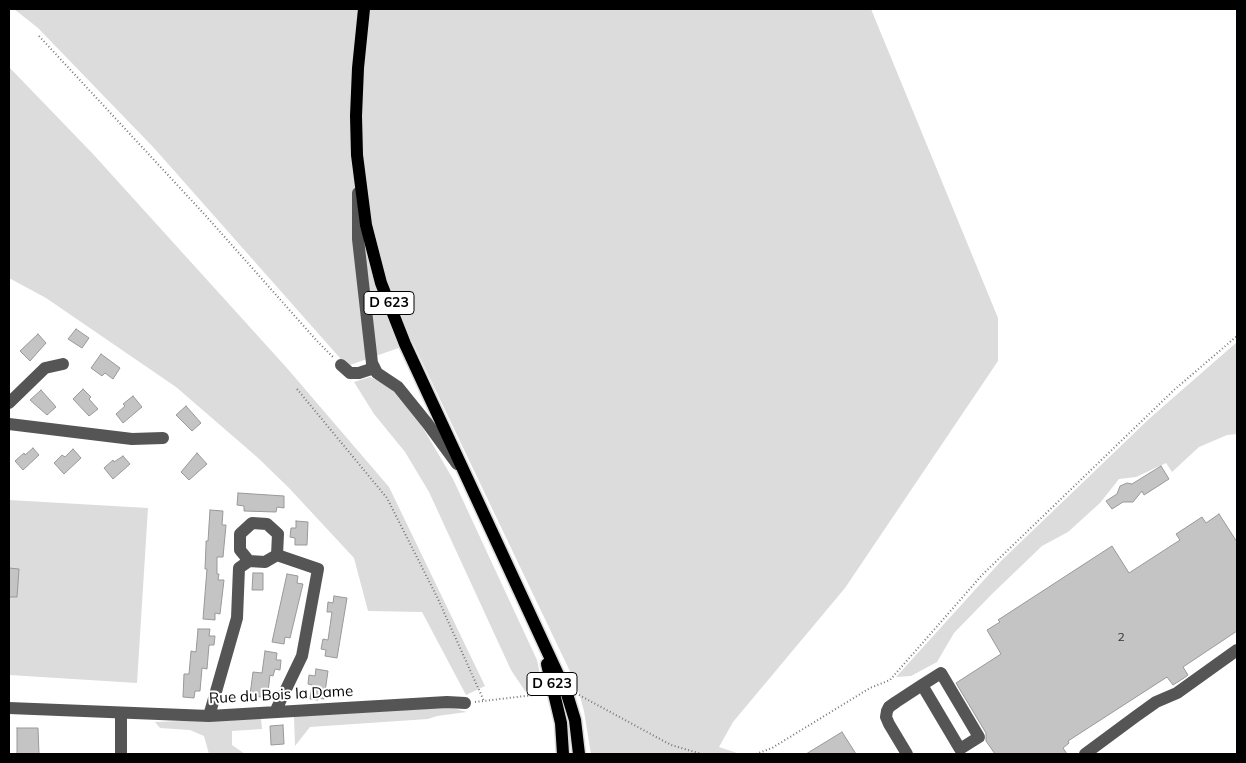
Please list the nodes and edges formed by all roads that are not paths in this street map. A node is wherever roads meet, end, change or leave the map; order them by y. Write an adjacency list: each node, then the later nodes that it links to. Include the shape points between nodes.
1 (364, 9): 2 (main road, D 623, via 357,87)
2 (357, 155): 5 (street, via 358,239); 9 (main road, D 623, via 366,225 381,283)
3 (63, 364): 6 (street, via 45,368)
4 (341, 365): 5 (street, via 350,373)
5 (374, 368): 9 (street, via 398,387)
6 (9, 403)
7 (9, 424): 8 (street, via 132,439)
8 (163, 438)
9 (466, 477): 14 (main road, D 623, via 531,616)
10 (277, 556): 11 (street, via 264,562); 11 (street, via 278,534 267,524 252,523 240,534 240,550); 17 (street, via 318,569 302,656)
11 (249, 561): 19 (street, via 239,568 237,618)
12 (1237, 650): 24 (street, via 1184,688 1135,716)
13 (922, 686): 13 (street, via 941,673 979,737 960,748); 23 (street, via 887,711 889,724)
14 (561, 694): 21 (main road, D 623); 22 (main road, D 623, via 575,720)
15 (465, 703): 17 (street, Rue du Bois la Dame)
16 (9, 708): 18 (street, Rue du Bois la Dame)
17 (275, 712): 19 (street, Rue du Bois la Dame)
18 (121, 713): 19 (street, Rue du Bois la Dame); 20 (street)
19 (210, 716)
20 (121, 754)
21 (563, 754)
22 (579, 754)
23 (907, 754)
24 (1085, 754)

